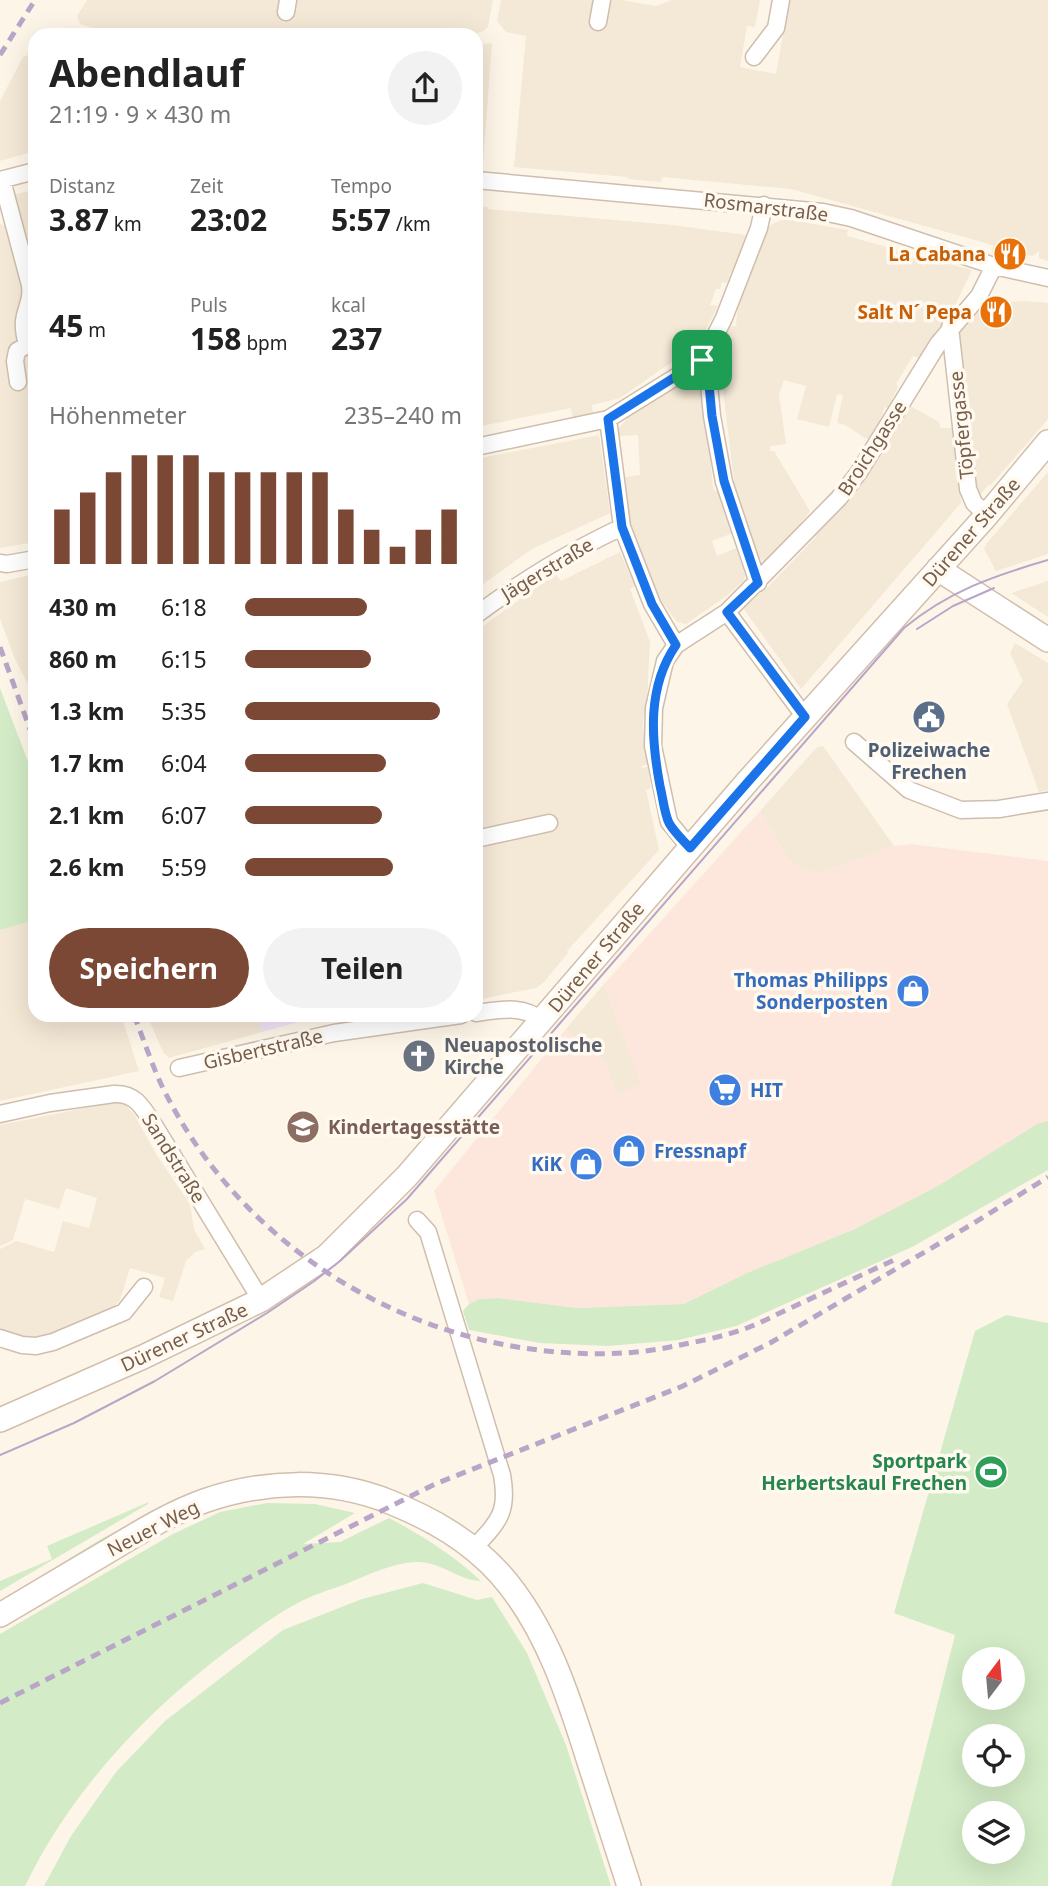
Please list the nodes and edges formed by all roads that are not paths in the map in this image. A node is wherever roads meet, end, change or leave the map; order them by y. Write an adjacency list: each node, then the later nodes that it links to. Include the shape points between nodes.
1 (602, 0): 3 (street)
2 (781, 0): 4 (street, via 776,28)
3 (598, 22)
4 (754, 57)
5 (28, 173): 6 (street)
6 (1, 180): 10 (street)
7 (483, 181): 8 (street, Rosmarstraße)
8 (764, 205): 9 (street, Rosmarstraße, via 851,218); 16 (street, via 724,318)
9 (994, 266): 11 (street, Rosmarstraße); 13 (street, Broichgasse, via 979,296)
10 (28, 278)
11 (1048, 278)
12 (28, 308): 14 (street, via 23,324)
13 (950, 327): 21 (street, Töpfergasse, via 968,489); 26 (street, Broichgasse, via 859,472)
14 (28, 337)
15 (28, 346): 17 (street, via 17,351)
16 (702, 360): 18 (street); 26 (street, via 724,481)
17 (18, 382)
18 (608, 419): 20 (street); 22 (street)
19 (1048, 442): 21 (main road, Dürener Straße)
20 (483, 446)
21 (987, 515): 25 (main road, Dürener Straße)
22 (622, 527): 27 (street, Jägerstraße, via 573,550); 30 (street, via 652,604)
23 (28, 560): 24 (street)
24 (0, 563)
25 (938, 569): 29 (main road); 31 (main road, Dürener Straße)
26 (758, 583): 28 (street, Broichgasse)
27 (483, 610)
28 (727, 612): 30 (street, Broichgasse); 31 (street)
29 (1048, 639)
30 (676, 645): 36 (street, via 659,679 653,746 669,822)
31 (805, 717): 36 (main road, Dürener Straße)
32 (854, 742): 33 (street, via 909,790 961,810)
33 (1048, 802)
34 (549, 823): 35 (street)
35 (483, 837)
36 (690, 848): 38 (main road, Dürener Straße)
37 (483, 1013): 38 (street, via 523,1010)
38 (542, 1021): 44 (main road, Dürener Straße, via 387,1198 327,1256)
39 (400, 1022): 40 (street, Gisbertstraße)
40 (179, 1068)
41 (0, 1114): 44 (street, Sandstraße, via 114,1094 135,1098)
42 (418, 1220): 47 (street, via 428,1232 502,1475 501,1517)
43 (144, 1287): 45 (street, via 124,1312 53,1342 22,1345)
44 (261, 1300): 46 (main road, Dürener Straße)
45 (0, 1338)
46 (0, 1420)
47 (473, 1549): 48 (main road, Neuer Weg, via 427,1517 366,1492 326,1484 244,1490 160,1520); 49 (main road, Neuer Weg, via 501,1575 545,1643 570,1703)
48 (0, 1615)
49 (629, 1886)

